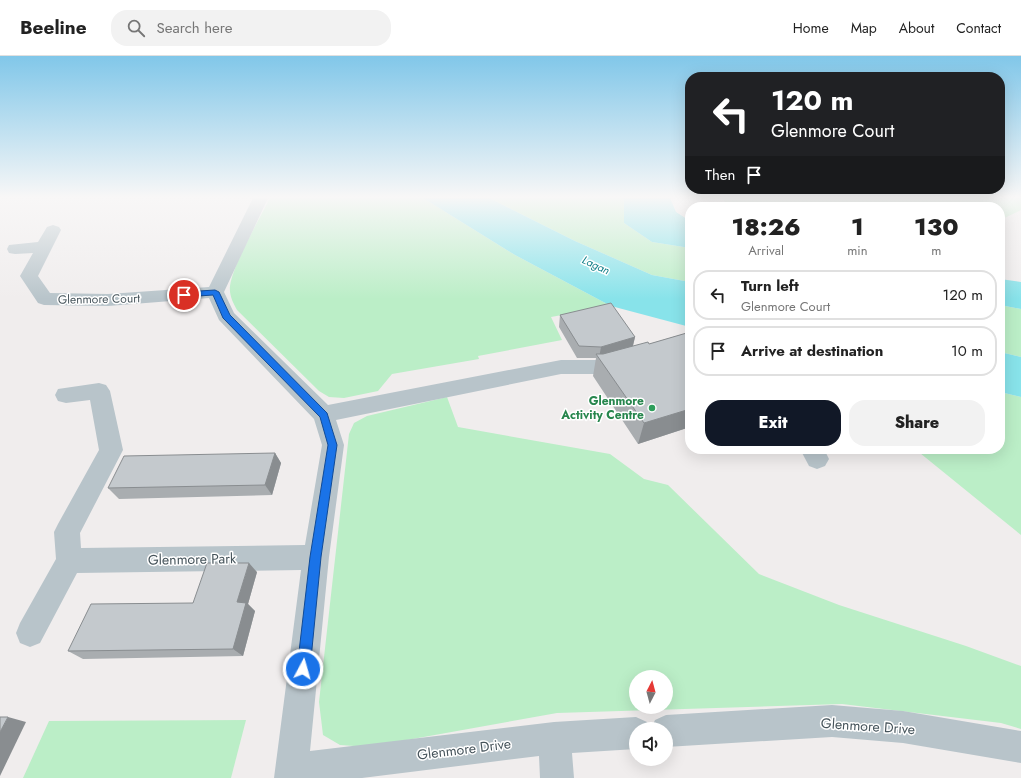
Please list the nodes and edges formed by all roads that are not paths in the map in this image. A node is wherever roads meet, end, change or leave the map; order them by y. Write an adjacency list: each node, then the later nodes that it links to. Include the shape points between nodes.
1 (52, 232): 3 (street, Glenmore Court)
2 (245, 232): 5 (street)
3 (44, 246): 4 (street); 5 (street, Glenmore Court, via 29,276 44,299 64,301)
4 (15, 249)
5 (215, 292): 8 (street, via 226,316)
6 (644, 354): 8 (street, via 599,366 561,367)
7 (66, 396): 10 (street, via 99,391 111,450 67,532)
8 (324, 415): 9 (street, via 332,445)
9 (316, 557): 10 (street, Glenmore Park); 16 (street)
10 (69, 561): 11 (street)
11 (30, 634)
12 (673, 731): 15 (street, Glenmore Drive, via 832,721 903,727)
13 (629, 733): 14 (street, Glenmore Drive)
14 (554, 738): 16 (street, Glenmore Drive); 17 (street)
15 (1021, 747)
16 (291, 774)
17 (557, 778)

